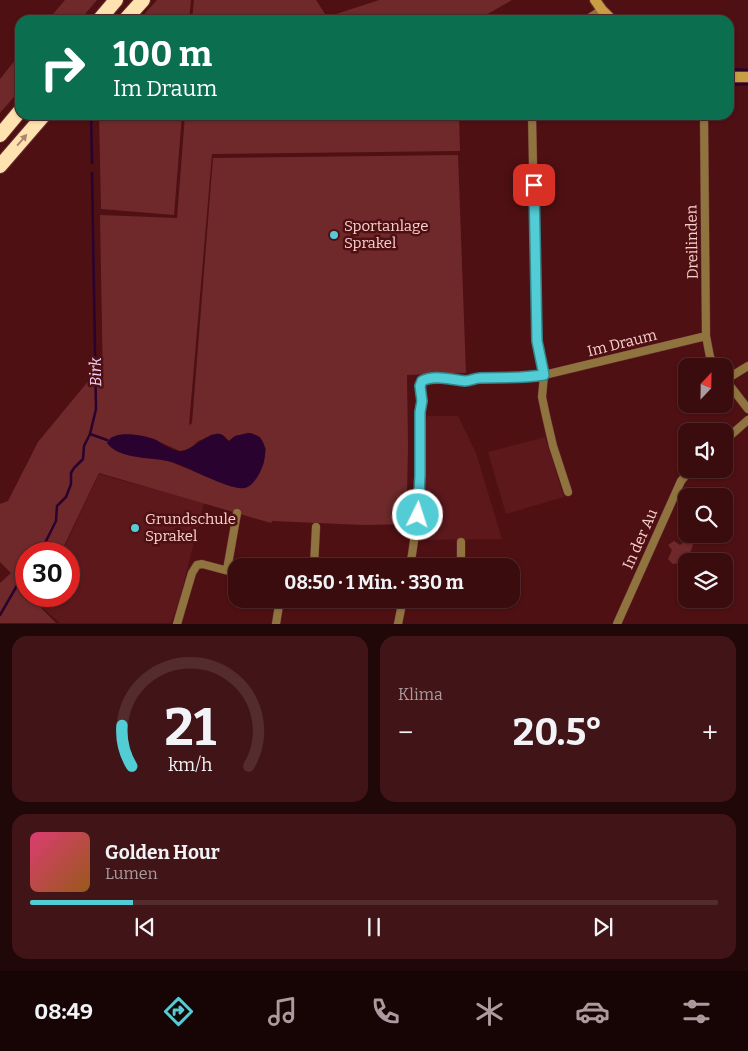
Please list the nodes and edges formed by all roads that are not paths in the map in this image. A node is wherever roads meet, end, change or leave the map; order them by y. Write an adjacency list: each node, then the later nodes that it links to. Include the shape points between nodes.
1 (116, 0): 5 (highway)
2 (142, 0): 6 (highway)
3 (596, 0): 4 (street)
4 (602, 10): 7 (street); 8 (street)
5 (103, 15)
6 (129, 15)
7 (594, 15)
8 (607, 15)
9 (734, 76): 10 (street)
10 (748, 77)
11 (15, 118): 15 (highway)
12 (40, 120): 16 (highway, one-way to 12)
13 (532, 120): 21 (street, via 537,341)
14 (704, 120): 17 (street, Dreilinden)
15 (0, 135)
16 (0, 166)
17 (706, 336): 18 (street, Dreilinden); 21 (street, Im Draum)
18 (711, 358)
19 (748, 366): 20 (street)
20 (733, 374)
21 (544, 375): 27 (street, via 542,397); 32 (street, Im Draum, via 422,381 418,515)
22 (733, 389): 23 (street)
23 (748, 409)
24 (748, 420): 25 (street)
25 (733, 433)
26 (684, 478): 40 (street, In der Au)
27 (568, 492)
28 (237, 513): 34 (street)
29 (316, 527): 31 (street)
30 (461, 542): 33 (street)
31 (314, 558)
32 (411, 558)
33 (461, 558)
34 (227, 570): 37 (street, via 197,565)
35 (279, 608): 38 (street)
36 (401, 608): 39 (street)
37 (177, 624)
38 (276, 624)
39 (398, 624)
40 (617, 624)

